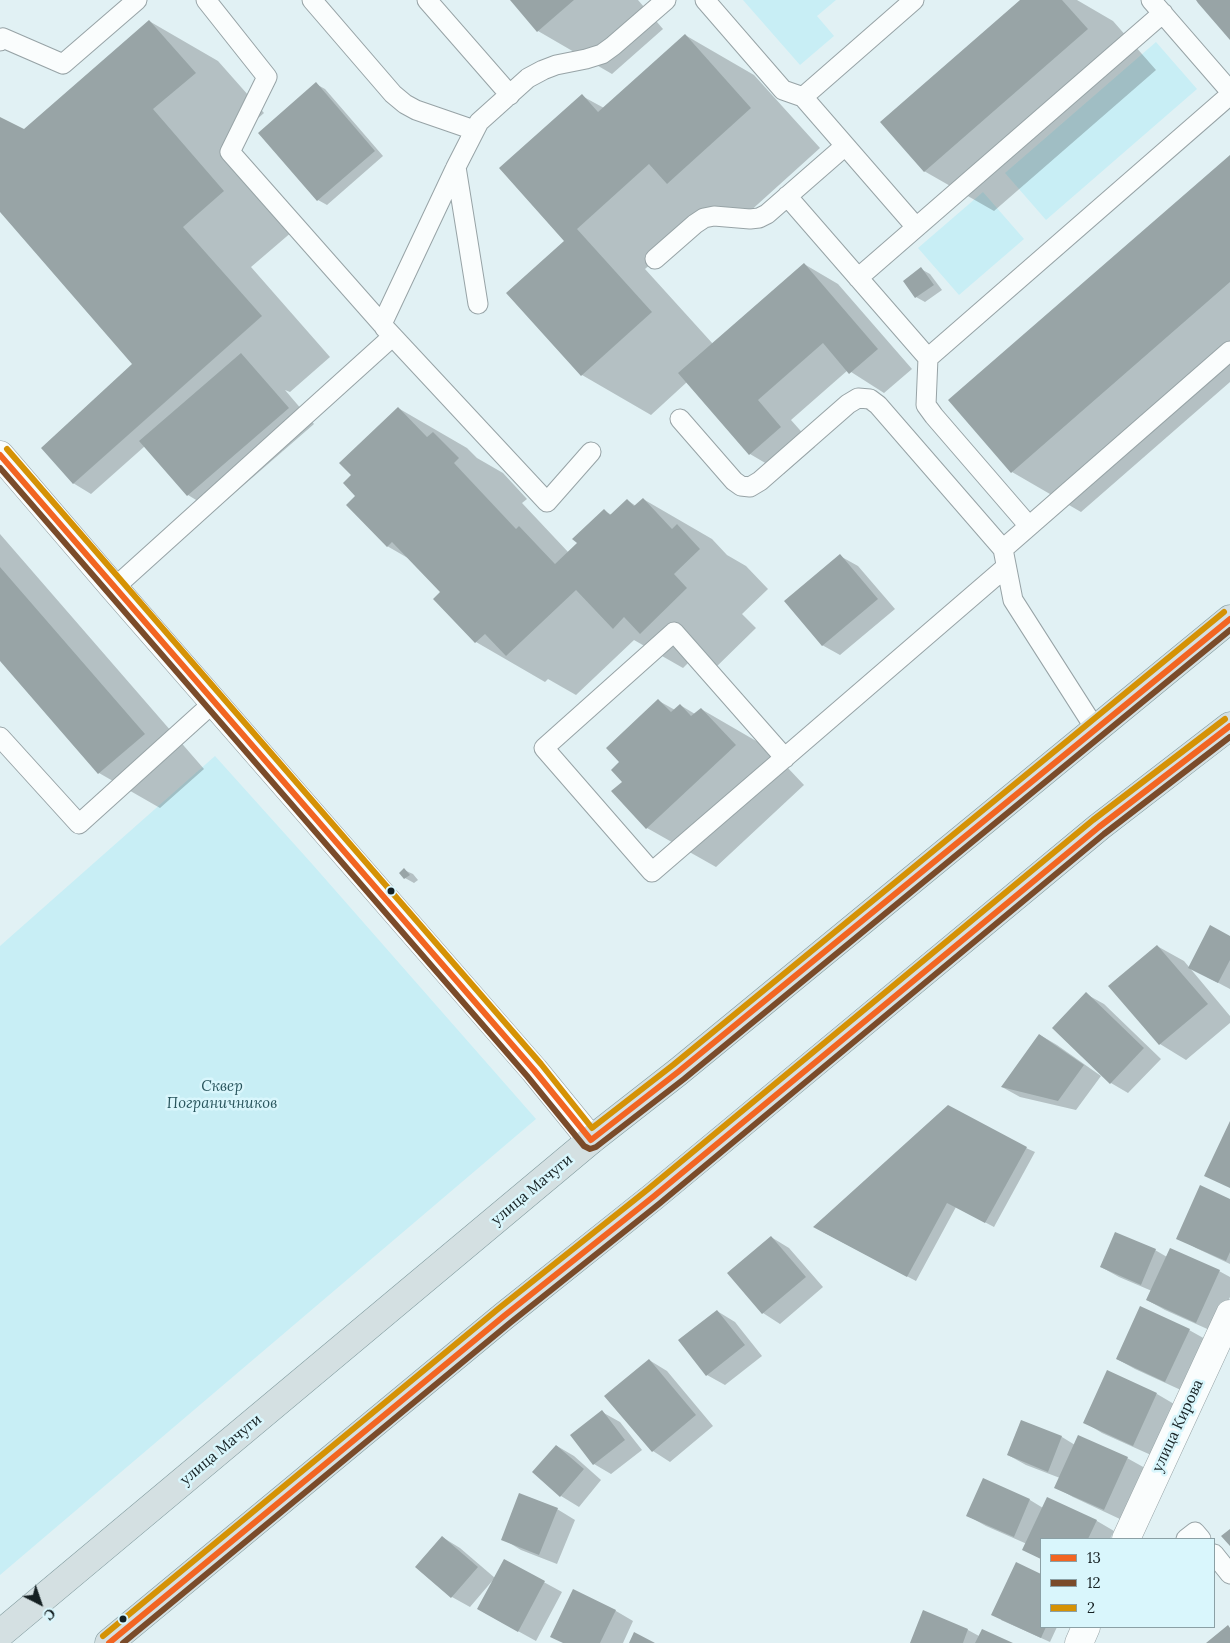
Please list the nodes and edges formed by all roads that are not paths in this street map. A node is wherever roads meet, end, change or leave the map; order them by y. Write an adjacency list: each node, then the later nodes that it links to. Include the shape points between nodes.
1 (136, 0): 9 (lane, via 63,64 3,38)
2 (206, 0): 22 (lane, via 267,77 230,152)
3 (312, 0): 14 (lane, via 405,104)
4 (428, 0): 11 (lane)
5 (666, 0): 11 (lane, via 602,54 542,70)
6 (705, 0): 13 (lane, via 783,90)
7 (914, 0): 13 (lane)
8 (1157, 6): 10 (lane); 18 (lane)
9 (0, 41)
10 (1230, 90)
11 (510, 94): 14 (lane)
12 (1230, 95): 24 (lane)
13 (803, 96): 15 (lane)
14 (474, 130): 16 (lane)
15 (845, 146): 17 (lane); 18 (lane)
16 (456, 167): 21 (lane); 22 (lane)
17 (787, 196): 19 (lane, via 759,218 704,218); 20 (lane)
18 (916, 227): 20 (lane)
19 (655, 259)
20 (858, 278): 24 (lane)
21 (478, 304)
22 (387, 330): 26 (lane, via 547,502); 30 (lane)
23 (1230, 351): 28 (lane)
24 (928, 358): 28 (lane, via 926,405)
25 (680, 419): 29 (lane, via 734,481 750,487 848,404 858,398 870,399)
26 (591, 452)
27 (0, 455): 30 (street)
28 (1029, 526): 29 (lane)
29 (1005, 558): 34 (lane, via 1013,600); 36 (lane)
30 (114, 588): 32 (street)
31 (1230, 619): 34 (main road, улица Мачуги)
32 (213, 703): 35 (lane, via 78,824); 37 (street, via 534,1070)
33 (1230, 726): 45 (main road, via 1099,827)
34 (1096, 730): 37 (main road, улица Мачуги)
35 (0, 737)
36 (785, 758): 36 (lane, via 652,872 544,748 674,632)
37 (591, 1140): 44 (main road, улица Мачуги)
38 (1230, 1314): 39 (street, улица Кирова)
39 (1126, 1538)
40 (1187, 1538): 41 (lane, via 1195,1532)
41 (1201, 1538)
42 (1215, 1555): 43 (lane)
43 (1230, 1574)
44 (0, 1634)
45 (110, 1643)

